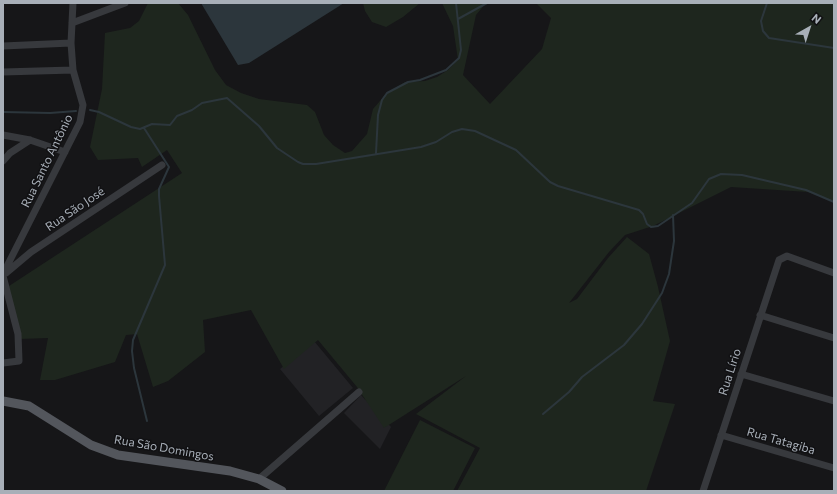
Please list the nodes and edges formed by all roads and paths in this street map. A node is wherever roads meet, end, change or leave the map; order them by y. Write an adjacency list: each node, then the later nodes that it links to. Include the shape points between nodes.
1 (73, 3): 3 (street, Rua Santo Antônio)
2 (125, 3): 3 (street)
3 (72, 23): 4 (street, Rua Santo Antônio)
4 (71, 43): 5 (street); 6 (street, Rua Santo Antônio)
5 (3, 46)
6 (73, 70): 7 (street); 10 (street, Rua Santo Antônio, via 83,105 80,122)
7 (3, 72)
8 (3, 136): 9 (street)
9 (30, 140): 10 (street); 11 (street, via 10,153)
10 (65, 152): 14 (street, Rua Santo Antônio)
11 (3, 161)
12 (162, 165): 14 (street, Rua São José, via 31,252)
13 (834, 272): 15 (street, Rua Lírio, via 787,256 779,260)
14 (3, 275): 17 (street, via 18,334 19,361)
15 (760, 315): 16 (street); 18 (street, Rua Lírio)
16 (834, 338)
17 (3, 363)
18 (741, 374): 21 (street); 22 (street, Rua Lírio)
19 (359, 392): 24 (street)
20 (3, 401): 24 (main road, Rua São Domingos, via 29,406 91,445 118,455 230,472)
21 (834, 401)
22 (721, 435): 23 (street, Rua Tatagiba); 26 (street, Rua Lírio)
23 (834, 468)
24 (259, 479): 25 (main road, Rua São Domingos)
25 (282, 491)
26 (704, 491)

